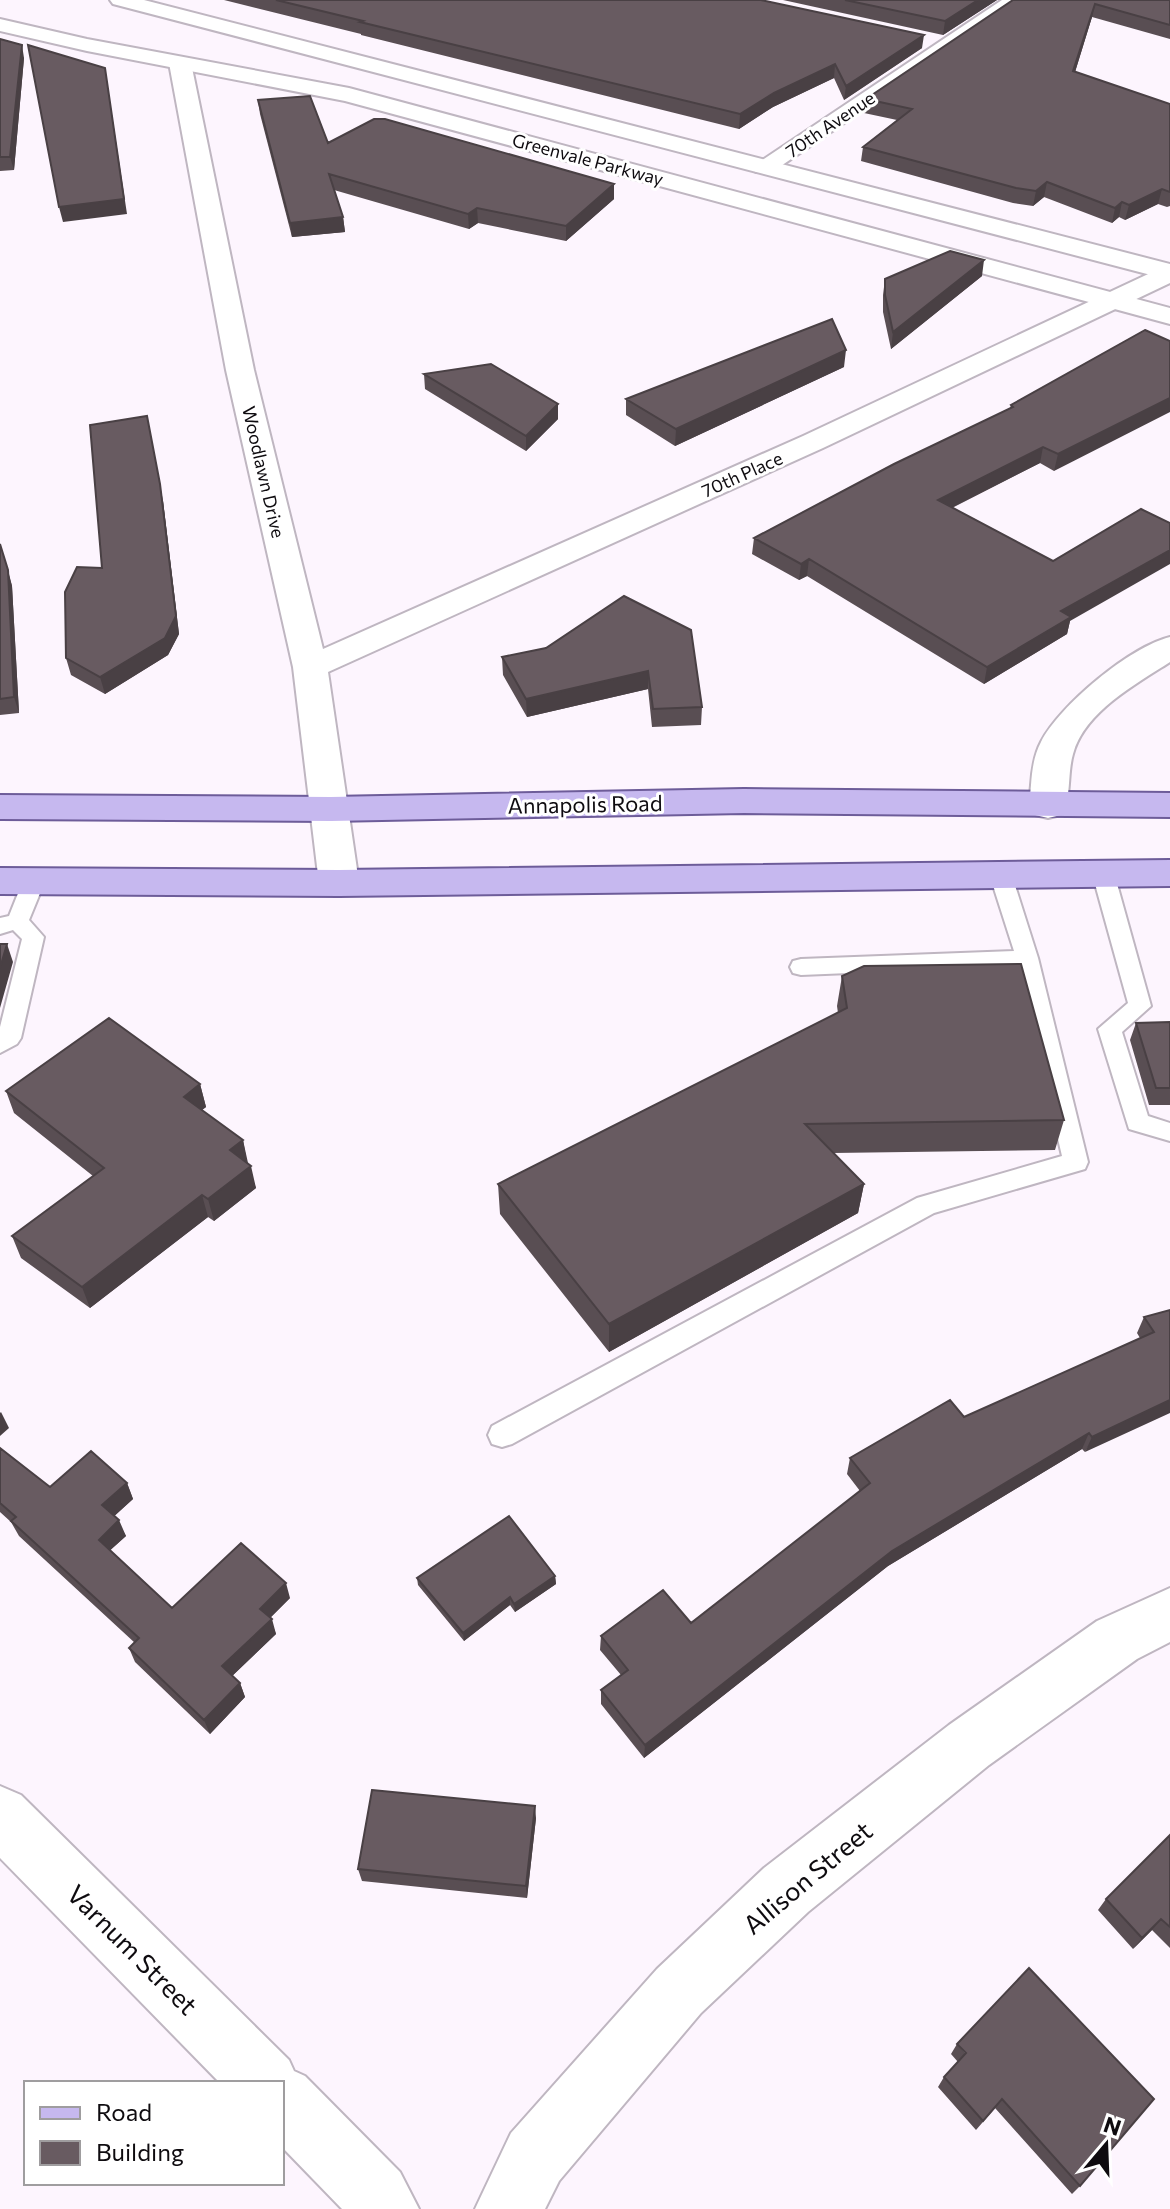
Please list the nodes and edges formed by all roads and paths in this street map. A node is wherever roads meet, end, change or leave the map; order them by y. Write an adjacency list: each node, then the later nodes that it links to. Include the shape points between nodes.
1 (120, 0): 7 (street, Greenvale Parkway)
2 (1015, 0): 5 (street, 70th Avenue)
3 (0, 25): 6 (street, Greenvale Parkway)
4 (917, 38): 5 (street)
5 (947, 45): 7 (street, 70th Avenue)
6 (180, 63): 9 (street, Greenvale Parkway, via 349,95); 12 (street, Woodlawn Drive, via 240,370)
7 (764, 167): 8 (street, Greenvale Parkway)
8 (1170, 272): 9 (street, 70th Place)
9 (1111, 301): 10 (street, Greenvale Parkway); 12 (street, 70th Place, via 813,442)
10 (1170, 316)
11 (1170, 647): 14 (street, via 1092,702 1059,742)
12 (310, 667): 16 (street, Woodlawn Drive)
13 (1170, 805): 14 (main road, Annapolis Road)
14 (1048, 806): 16 (main road, Annapolis Road, via 744,801)
15 (0, 807): 16 (main road, Annapolis Road)
16 (331, 809): 21 (street, Woodlawn Drive)
17 (1103, 873): 18 (main road); 19 (main road); 26 (lane, via 1140,1006 1110,1029 1138,1122)
18 (1170, 873)
19 (1001, 876): 21 (main road); 23 (lane)
20 (17, 881): 21 (main road); 22 (lane)
21 (339, 883)
22 (9, 924): 25 (lane, via 33,937 9,1038)
23 (1027, 958): 24 (lane); 27 (lane, via 1076,1162 926,1205)
24 (801, 967)
25 (0, 1044)
26 (1170, 1132)
27 (502, 1435)
28 (1170, 1614): 33 (street, Allison Street, via 1117,1640 969,1745 786,1890 679,1991 617,2062 535,2157)
29 (0, 1816): 30 (street, Varnum Street)
30 (264, 2081)
31 (284, 2101): 32 (street)
32 (385, 2209)
33 (509, 2209)

